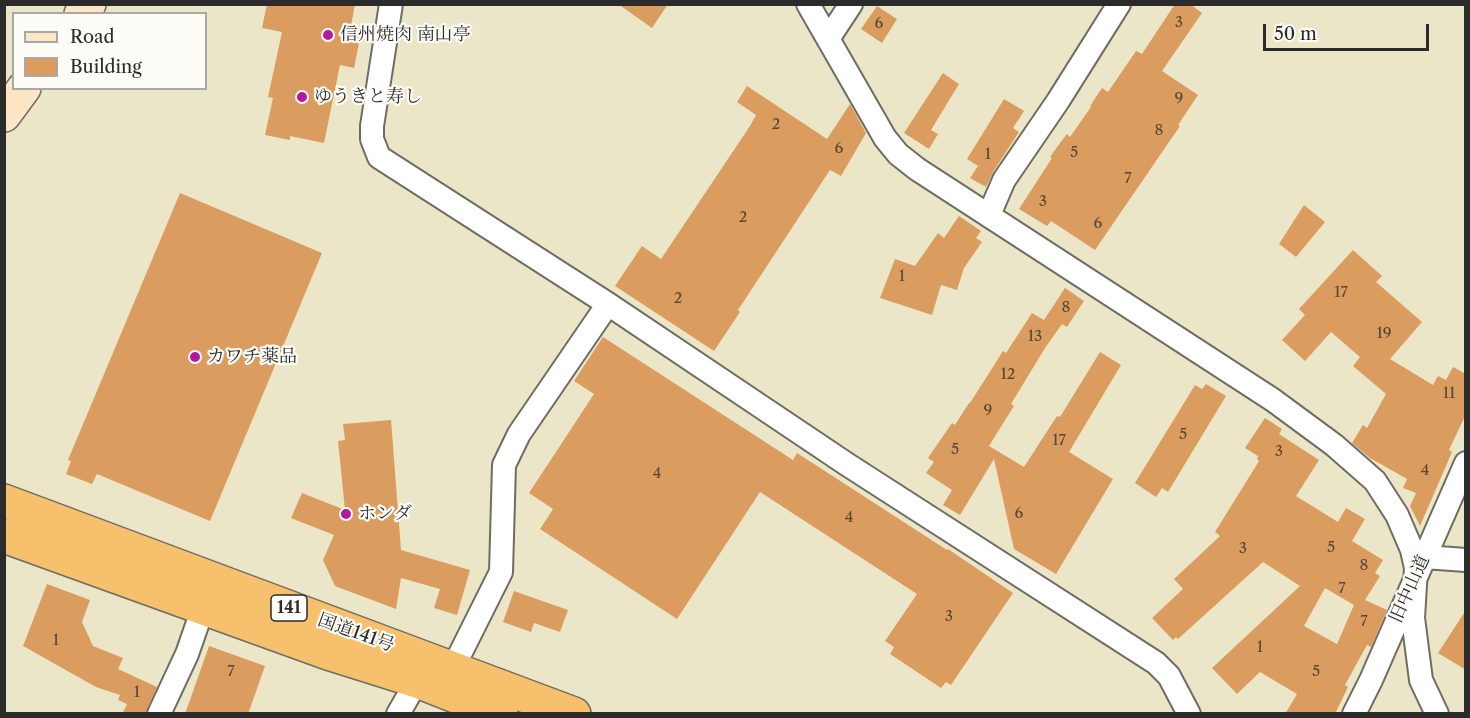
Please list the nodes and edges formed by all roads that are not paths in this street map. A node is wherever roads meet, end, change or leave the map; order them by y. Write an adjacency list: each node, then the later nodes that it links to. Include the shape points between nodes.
1 (391, 4): 9 (street, via 372,126 379,157)
2 (808, 4): 5 (street)
3 (851, 4): 5 (street)
4 (1119, 4): 8 (street, via 1004,180)
5 (828, 39): 8 (street, via 898,154)
6 (23, 90): 7 (main road)
7 (4, 115)
8 (989, 215): 14 (street, via 1273,400 1355,462 1375,481 1397,515)
9 (608, 304): 16 (street, via 519,434 504,465 501,572); 22 (street, via 848,465 1156,663 1169,676)
10 (1466, 464): 14 (street, 旧中山道)
11 (4, 501): 16 (highway, 国道141号 / 141)
12 (4, 536): 15 (highway, 国道141号 / 141)
13 (1466, 560): 14 (street)
14 (1420, 566): 23 (street, 旧中山道); 24 (street, via 1413,618 1421,680)
15 (203, 608): 17 (highway, 国道141号 / 141); 18 (street)
16 (453, 668): 21 (highway, 国道141号 / 141)
17 (417, 681): 19 (street); 20 (highway, 国道141号 / 141)
18 (159, 714)
19 (398, 714)
20 (501, 714)
21 (574, 714)
22 (1189, 714)
23 (1354, 714)
24 (1437, 714)

